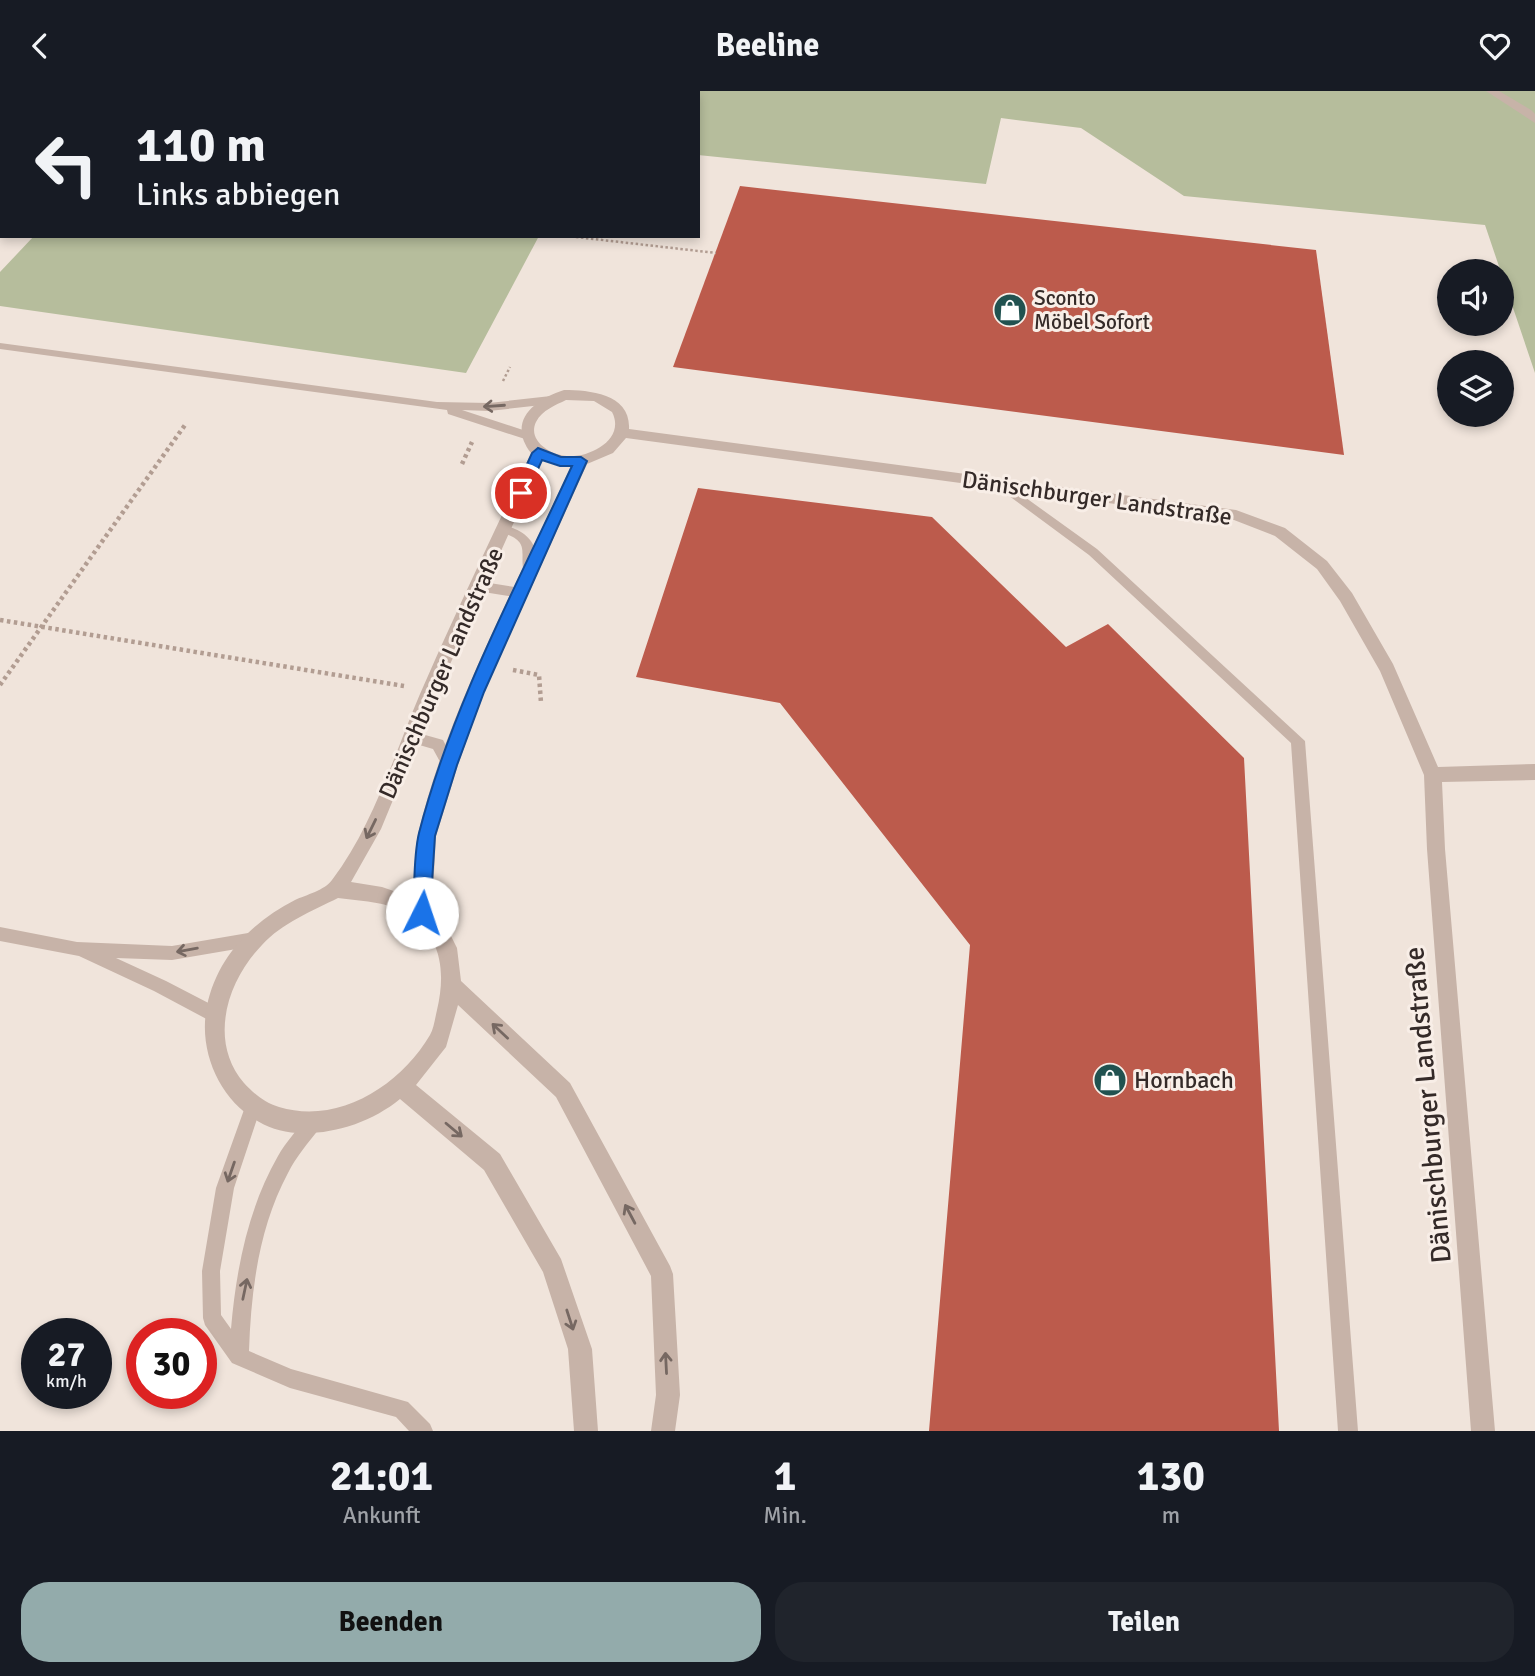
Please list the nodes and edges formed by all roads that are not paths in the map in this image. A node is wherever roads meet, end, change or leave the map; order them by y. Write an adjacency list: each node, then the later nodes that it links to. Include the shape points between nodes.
1 (1491, 91): 2 (street)
2 (1535, 120)
3 (0, 346): 5 (lane)
4 (551, 400): 5 (lane, one-way to 5, via 489,407); 6 (street, via 564,395 603,399 622,418); 7 (street, via 529,417)
5 (437, 406): 7 (lane)
6 (623, 433): 9 (street, via 600,455); 10 (street, Dänischburger Landstraße)
7 (525, 435): 8 (street)
8 (538, 453): 9 (street, via 560,461); 11 (street, Dänischburger Landstraße)
9 (581, 461): 12 (street, Dänischburger Landstraße)
10 (1001, 484): 18 (street, Dänischburger Landstraße, via 1236,515 1280,532 1322,565 1346,597 1387,670); 33 (lane, via 1093,552 1298,741)
11 (504, 529): 12 (lane, via 519,532 530,546); 13 (street, Dänischburger Landstraße)
12 (528, 575): 14 (street, Dänischburger Landstraße)
13 (477, 586): 14 (lane); 15 (street, Dänischburger Landstraße)
14 (521, 593): 16 (street, Dänischburger Landstraße)
15 (411, 737): 16 (lane, via 438,744); 19 (street, Dänischburger Landstraße, one-way to 19, via 372,829)
16 (449, 765): 20 (street, Dänischburger Landstraße, via 427,836)
17 (1535, 772): 18 (street)
18 (1433, 775): 34 (street, Dänischburger Landstraße)
19 (337, 889): 20 (street, via 388,896); 22 (street, via 283,915)
20 (422, 913): 24 (street, via 440,934 452,963)
21 (0, 934): 23 (lane)
22 (254, 939): 23 (lane, one-way to 23, via 172,953); 25 (street, via 229,974)
23 (77, 949): 25 (lane)
24 (454, 988): 26 (street, via 439,1039); 32 (street, one-way to 24, via 668,1395 662,1274 563,1090)
25 (214, 1015): 27 (street, via 214,1047 229,1084)
26 (401, 1086): 28 (street, via 371,1107); 31 (street, one-way to 31, via 492,1161 553,1268 580,1349)
27 (253, 1107): 28 (street, via 278,1119); 29 (lane, one-way to 29, via 225,1188 211,1271 212,1318)
28 (313, 1123): 29 (lane, one-way to 28, via 241,1307 257,1233 279,1171)
29 (239, 1356): 30 (lane, via 290,1378 401,1409)
30 (424, 1431)
31 (586, 1431)
32 (663, 1431)
33 (1348, 1431)
34 (1483, 1431)

